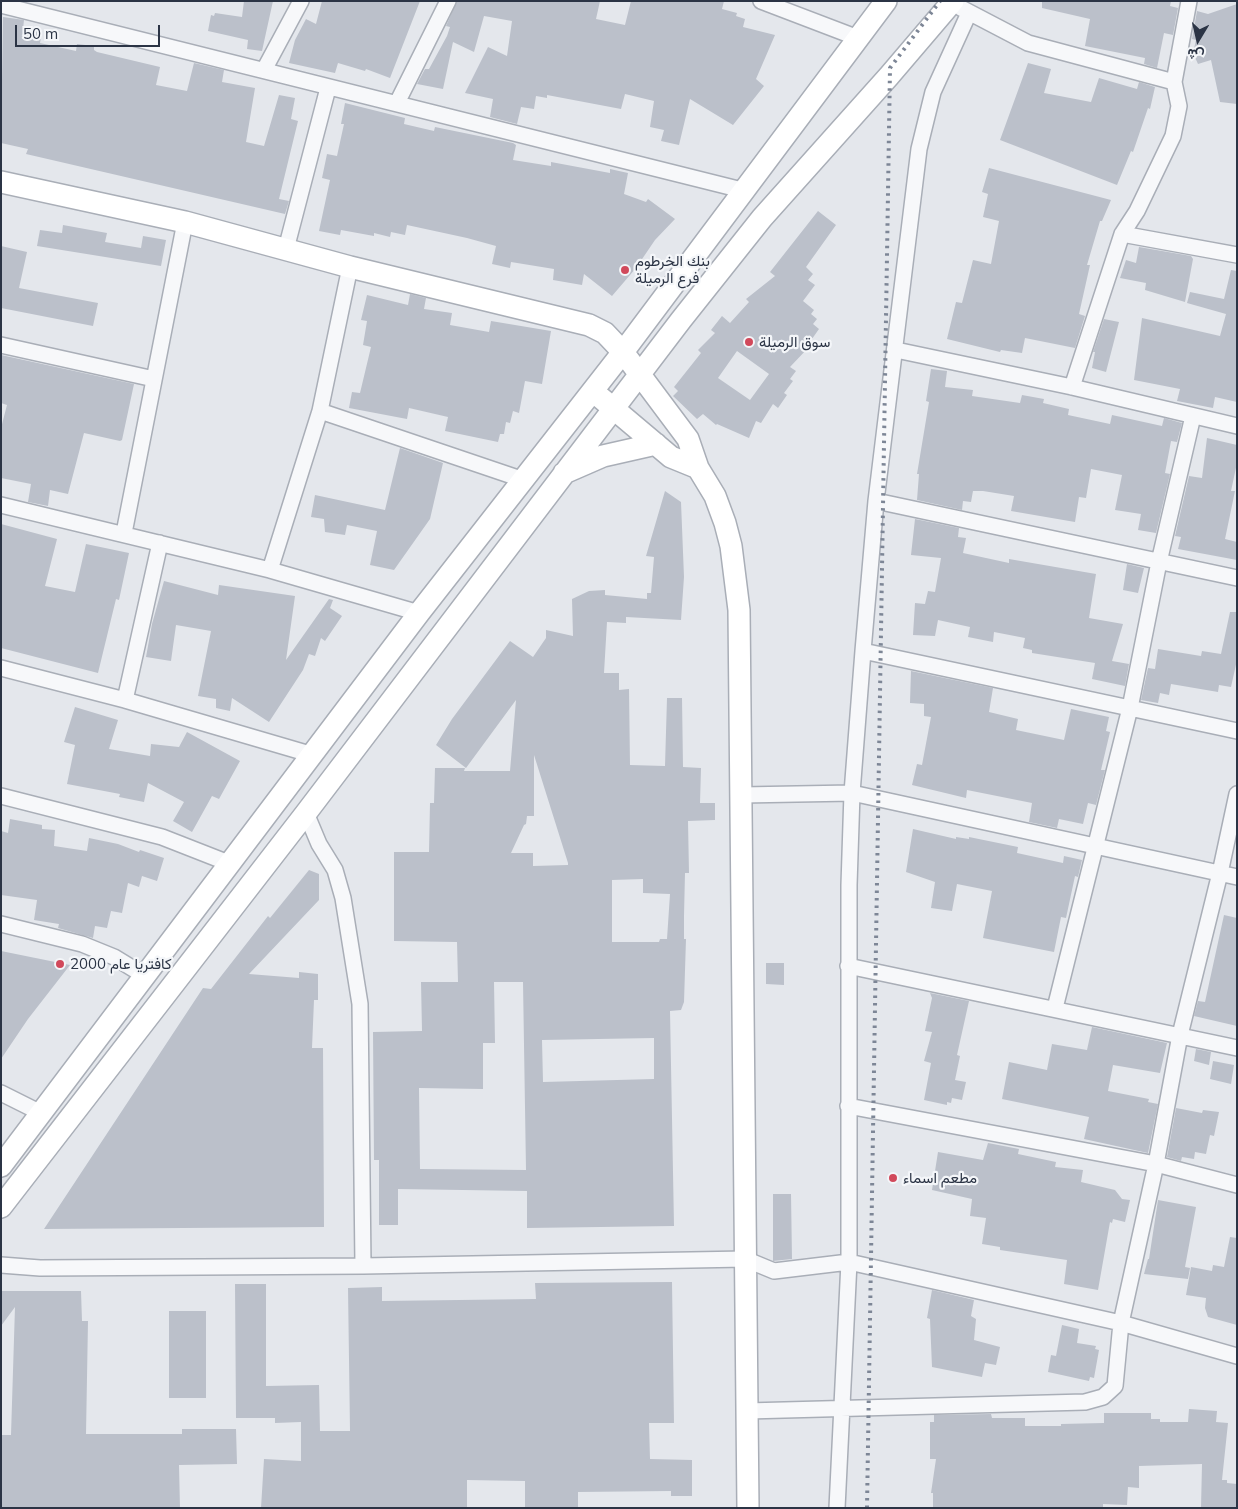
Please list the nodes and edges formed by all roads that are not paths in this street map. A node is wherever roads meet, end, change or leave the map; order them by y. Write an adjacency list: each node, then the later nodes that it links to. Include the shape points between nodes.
1 (300, 1): 9 (street)
2 (448, 1): 12 (street)
3 (761, 1): 8 (street)
4 (886, 1): 8 (main road)
5 (1188, 1): 10 (street)
6 (1, 5): 9 (street)
7 (958, 5): 10 (street, via 1028,43); 21 (street, via 919,149); 23 (main road, via 762,218)
8 (858, 38): 14 (main road)
9 (264, 70): 11 (street)
10 (1174, 82): 16 (street, via 1179,106 1174,136)
11 (328, 88): 12 (street); 17 (street)
12 (397, 103): 14 (street)
13 (1, 182): 15 (main road)
14 (742, 190): 22 (main road)
15 (185, 222): 17 (main road); 24 (street)
16 (1122, 234): 18 (street); 25 (street)
17 (286, 249): 19 (main road)
18 (1237, 255)
19 (350, 267): 22 (main road, via 589,325 605,333); 28 (street)
20 (1, 345): 24 (street)
21 (896, 350): 25 (street); 35 (street)
22 (623, 352): 23 (main road); 26 (main road)
23 (640, 373): 27 (main road); 32 (main road, via 688,439)
24 (154, 379): 37 (street)
25 (1072, 387): 29 (street)
26 (592, 391): 27 (main road); 34 (main road)
27 (612, 408): 31 (main road); 33 (main road)
28 (320, 411): 34 (street); 40 (street)
29 (1194, 416): 30 (street); 39 (street)
30 (1237, 426)
31 (656, 444): 32 (main road, via 671,457); 33 (main road, via 603,456)
32 (698, 468): 51 (main road, via 714,496 731,546 739,610)
33 (564, 473): 53 (main road)
34 (524, 480): 42 (main road)
35 (876, 501): 39 (street); 43 (street)
36 (1, 505): 37 (street)
37 (124, 533): 38 (street)
38 (160, 543): 40 (street); 45 (street)
39 (1159, 562): 41 (street); 46 (street)
40 (270, 570): 42 (street)
41 (1237, 578)
42 (419, 613): 48 (main road)
43 (863, 651): 46 (street); 49 (street)
44 (2, 669): 45 (street)
45 (125, 700): 48 (street)
46 (1130, 708): 47 (street); 54 (street)
47 (1237, 731)
48 (314, 755): 55 (main road)
49 (852, 793): 51 (street); 54 (street); 59 (street)
50 (1237, 794): 56 (street)
51 (742, 795): 71 (main road)
52 (1, 796): 55 (street, via 162,837)
53 (306, 813): 70 (main road); 74 (street, via 335,870 343,898 360,1004)
54 (1097, 848): 56 (street); 61 (street)
55 (231, 864): 60 (main road)
56 (1220, 873): 57 (street); 62 (street)
57 (1237, 877)
58 (1, 924): 60 (street, via 82,944 114,957)
59 (848, 966): 61 (street); 65 (street)
60 (145, 976): 66 (main road)
61 (1055, 1008): 62 (street)
62 (1180, 1035): 63 (street); 67 (street)
63 (1237, 1048)
64 (1, 1093): 66 (street)
65 (848, 1106): 67 (street); 72 (street)
66 (41, 1113): 68 (main road)
67 (1156, 1164): 69 (street); 75 (street)
68 (1, 1166)
69 (1237, 1185)
70 (1, 1207)
71 (745, 1259): 72 (street, via 774,1271); 74 (street); 78 (main road)
72 (848, 1262): 75 (street); 77 (street)
73 (1, 1265): 74 (street, via 40,1268)
74 (363, 1266)
75 (1121, 1323): 76 (street); 77 (street, via 1116,1386 1103,1397 1085,1402)
76 (1237, 1356)
77 (842, 1408): 78 (street); 80 (street)
78 (747, 1412): 79 (main road)
79 (748, 1508)
80 (837, 1508)

